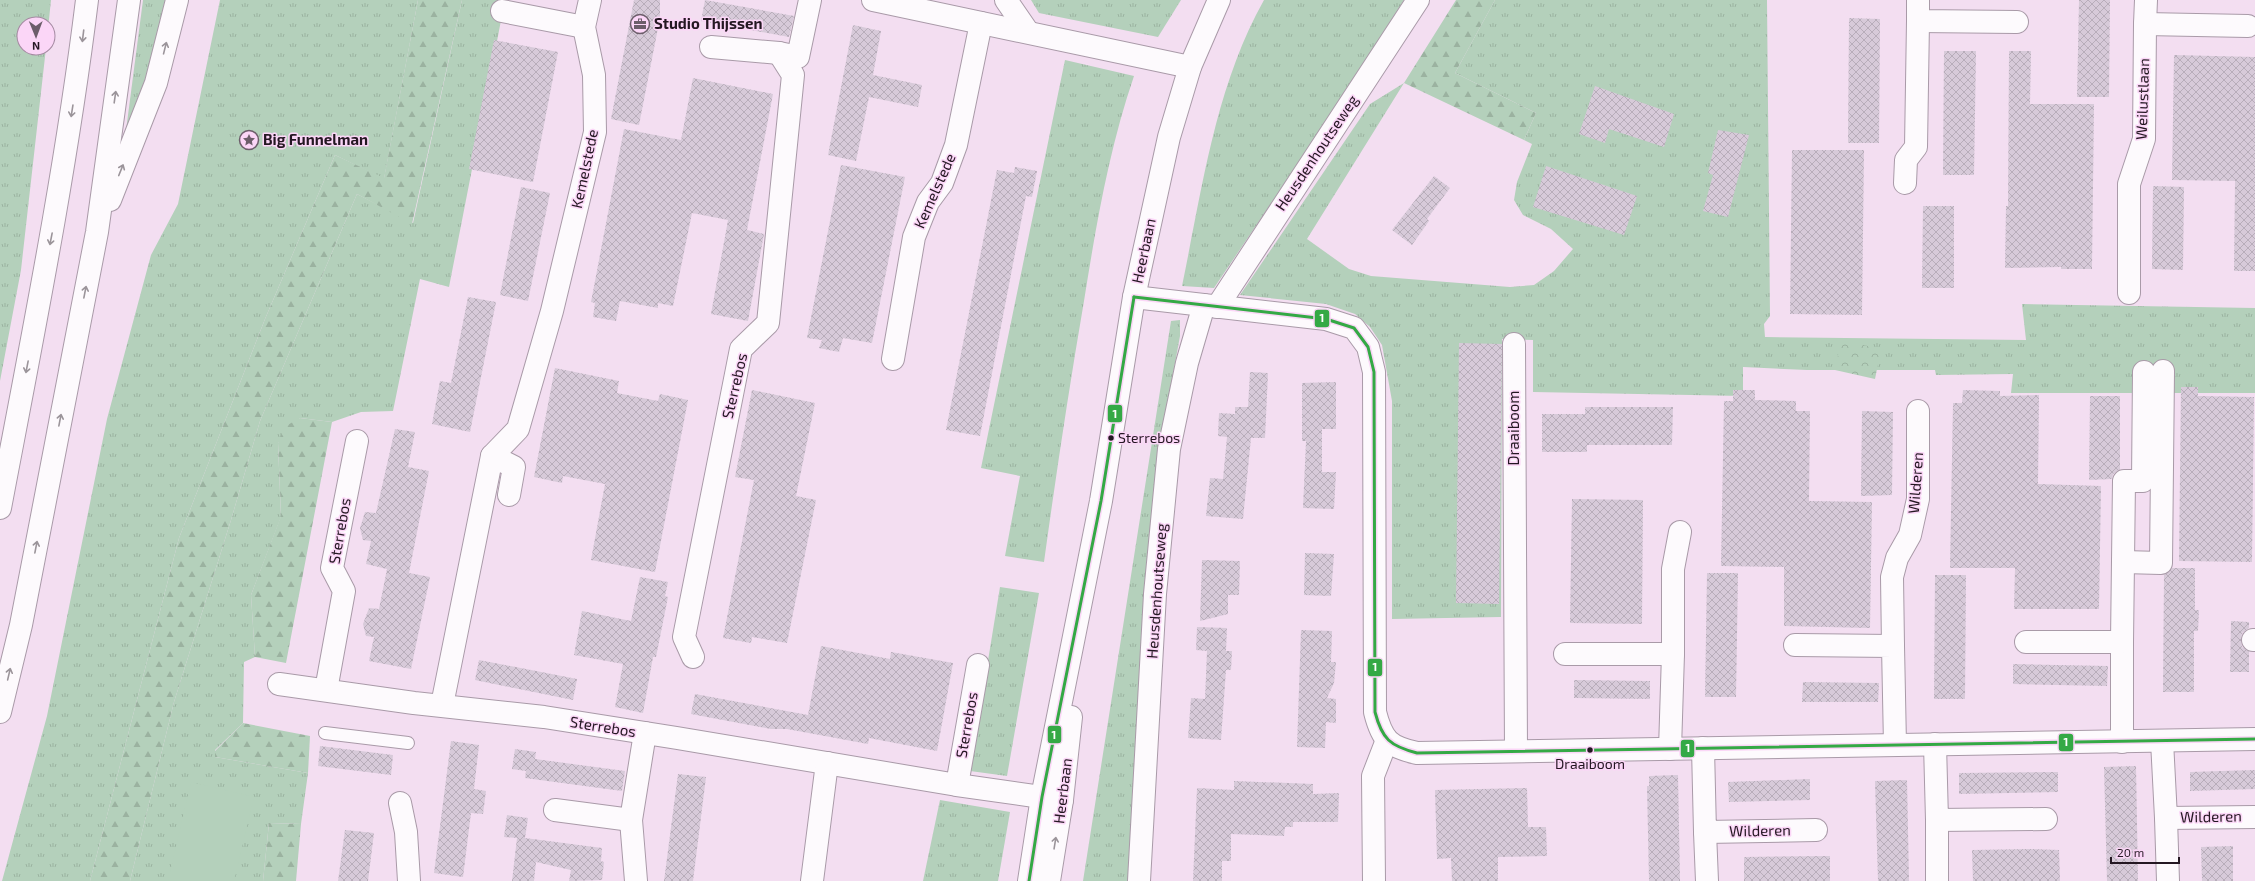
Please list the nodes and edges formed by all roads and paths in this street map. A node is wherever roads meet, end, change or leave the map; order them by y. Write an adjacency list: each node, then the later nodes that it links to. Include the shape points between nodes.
1 (87, 0): 34 (main road, one-way to 34, via 53,228)
2 (129, 0): 24 (main road, one-way to 2)
3 (177, 0): 24 (main road, one-way to 3, via 156,83)
4 (590, 0): 18 (main road, Kemelstede)
5 (810, 0): 21 (main road, via 798,57)
6 (873, 0): 15 (main road)
7 (1006, 0): 19 (main road)
8 (1219, 0): 22 (main road, Heerbaan)
9 (1418, 0): 27 (main road, Heusdenhoutseweg)
10 (1918, 0): 13 (main road)
11 (2146, 0): 16 (main road, Weilustlaan)
12 (502, 11): 18 (main road)
13 (1918, 22): 14 (main road); 23 (main road, via 1916,147 1906,160)
14 (2017, 22)
15 (981, 23): 19 (main road); 29 (main road, Kemelstede, via 956,145 942,183 928,202 914,237)
16 (2145, 24): 17 (main road); 25 (main road, Weilustlaan, via 2144,138 2129,184)
17 (2248, 26)
18 (584, 27): 32 (main road, Kemelstede, via 594,75 595,132 553,309 518,429)
19 (1028, 32): 22 (main road)
20 (711, 48): 21 (main road)
21 (778, 53): 43 (main road, Sterrebos, via 793,75 768,323 741,350 684,637)
22 (1190, 67): 26 (main road, Heerbaan, via 1169,137)
23 (1906, 183)
24 (97, 232): 48 (main road, one-way to 24, via 21,625)
25 (2129, 292)
26 (1134, 297): 27 (main road); 63 (main road, Heerbaan)
27 (1211, 306): 52 (main road, via 1326,319 1354,328 1368,346 1374,372 1375,712); 78 (main road, Heusdenhoutseweg, via 1187,363 1169,449 1155,594)
28 (1514, 344): 60 (main road, Draaiboom)
29 (893, 359)
30 (1918, 411): 40 (main road, Wilderen, via 1918,499 1910,535 1897,558 1892,577)
31 (357, 441): 46 (main road, Sterrebos, via 332,568 344,591)
32 (492, 456): 33 (main road, via 514,467); 47 (main road)
33 (509, 495)
34 (0, 508)
35 (1680, 532): 42 (main road, via 1673,569)
36 (2123, 562): 36 (main road, via 2124,481 2143,481 2153,371 2161,563); 38 (main road)
37 (2026, 642): 38 (main road)
38 (2122, 642): 54 (main road)
39 (1795, 645): 40 (main road)
40 (1893, 646): 57 (main road, Wilderen)
41 (1565, 654): 42 (main road)
42 (1673, 654): 59 (main road)
43 (693, 657)
44 (978, 665): 62 (main road, Sterrebos)
45 (280, 684): 46 (main road, Sterrebos)
46 (326, 690): 47 (main road, Sterrebos)
47 (442, 705): 50 (main road, Sterrebos, via 544,717)
48 (0, 712)
49 (325, 733): 55 (lane)
50 (645, 733): 61 (main road, Sterrebos); 69 (main road, Sterrebos)
51 (2255, 739): 53 (main road)
52 (1387, 740): 60 (main road, via 1398,748 1417,753); 79 (main road, via 1373,776)
53 (2162, 741): 54 (main road); 67 (main road, Wilderen)
54 (2122, 742): 56 (main road)
55 (408, 743)
56 (1935, 744): 57 (main road); 70 (main road)
57 (1895, 745): 58 (main road)
58 (1703, 748): 59 (main road); 72 (main road)
59 (1670, 749): 60 (main road)
60 (1516, 751)
61 (827, 763): 62 (main road, Sterrebos); 75 (main road)
62 (957, 785): 63 (main road, Sterrebos)
63 (1052, 798): 76 (main road, Heerbaan); 77 (main road, Heerbaan, one-way to 63)
64 (400, 803): 73 (main road, via 406,832)
65 (555, 810): 69 (main road)
66 (2255, 817): 67 (main road, Wilderen)
67 (2166, 818): 82 (main road, Wilderen)
68 (2046, 819): 70 (main road)
69 (631, 820): 74 (main road, Sterrebos)
70 (1937, 820): 81 (main road)
71 (1816, 830): 72 (main road, Wilderen)
72 (1705, 832): 80 (main road)
73 (409, 881)
74 (636, 881)
75 (812, 881)
76 (1029, 881)
77 (1049, 881)
78 (1139, 881)
79 (1374, 881)
80 (1707, 881)
81 (1937, 881)
82 (2168, 881)

